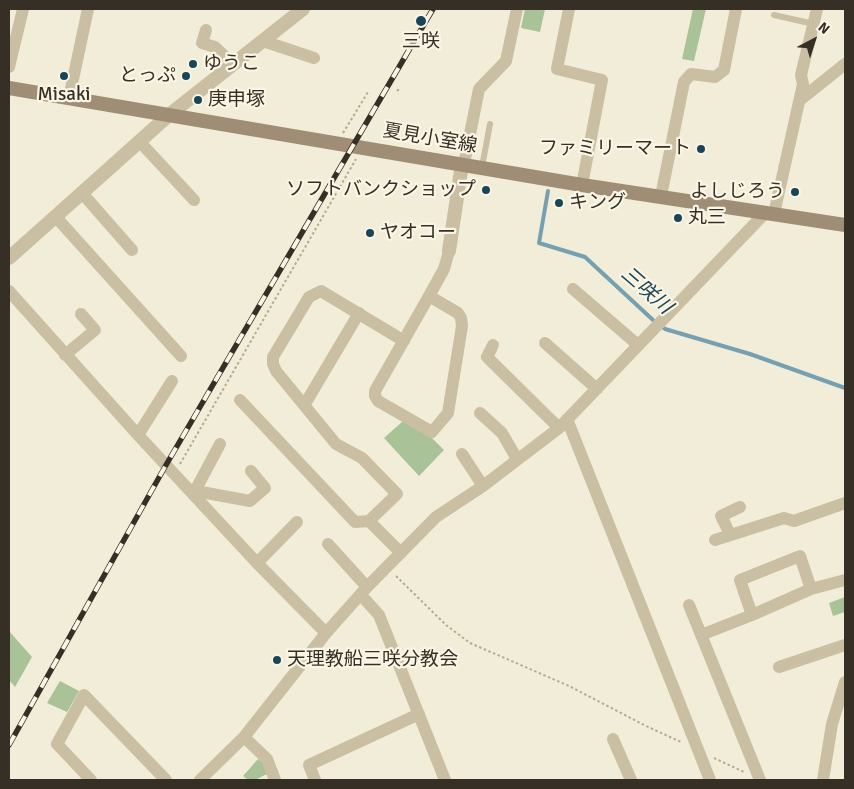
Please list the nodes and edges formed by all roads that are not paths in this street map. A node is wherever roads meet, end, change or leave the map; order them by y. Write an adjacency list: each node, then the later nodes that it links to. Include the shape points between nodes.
1 (23, 9): 15 (street)
2 (88, 9): 17 (street)
3 (303, 9): 11 (street)
4 (517, 9): 22 (street, via 506,60 479,89)
5 (569, 9): 24 (street, via 557,69 602,80)
6 (736, 9): 26 (street, via 724,70 715,77 691,74 684,82)
7 (818, 9): 9 (street)
8 (774, 15): 9 (lane)
9 (814, 24): 18 (street, via 801,75)
10 (206, 30): 13 (street, via 202,43 215,47)
11 (263, 41): 12 (street); 13 (street)
12 (314, 58)
13 (233, 64): 19 (street)
14 (845, 64): 18 (street)
15 (9, 67)
16 (9, 88): 17 (main road, 夏見小室線)
17 (69, 98): 19 (main road, 夏見小室線)
18 (800, 100): 28 (street)
19 (170, 115): 21 (street); 22 (main road, 夏見小室線)
20 (490, 124): 23 (lane)
21 (139, 141): 25 (street); 27 (street)
22 (463, 164): 23 (main road, 夏見小室線); 32 (street)
23 (482, 167): 24 (main road, 夏見小室線)
24 (582, 184): 26 (main road, 夏見小室線)
25 (82, 193): 29 (street); 31 (street)
26 (661, 196): 28 (main road, 夏見小室線)
27 (194, 200)
28 (770, 213): 30 (main road, 夏見小室線); 42 (street)
29 (55, 216): 33 (street); 44 (street)
30 (845, 225)
31 (132, 250)
32 (449, 251): 36 (street, via 444,269)
33 (9, 258)
34 (572, 289): 42 (street)
35 (9, 291): 43 (street)
36 (429, 296): 39 (street); 39 (street, via 458,313 462,326 448,413 432,432 378,401 375,396)
37 (359, 313): 39 (street); 48 (street); 48 (street, via 321,291 314,293 273,357 276,371)
38 (81, 314): 43 (street, via 95,330)
39 (404, 342)
40 (545, 343): 46 (street)
41 (493, 345): 50 (street, via 487,357)
42 (638, 345): 46 (street)
43 (65, 355): 51 (street)
44 (181, 356)
45 (172, 381): 51 (street)
46 (597, 389): 50 (street)
47 (240, 400): 60 (street, via 355,522)
48 (305, 404): 60 (street, via 336,444 362,458 397,494)
49 (480, 414): 54 (street, via 502,433)
50 (563, 424): 54 (street); 88 (street)
51 (138, 435): 57 (street)
52 (220, 444): 57 (street)
53 (462, 454): 56 (street)
54 (518, 459): 56 (street)
55 (250, 472): 57 (street, via 265,488 250,501)
56 (483, 486): 65 (street, via 436,517)
57 (192, 491): 66 (street)
58 (845, 503): 62 (street, via 794,521 784,518)
59 (740, 507): 62 (street, via 721,516)
60 (369, 520): 65 (street)
61 (298, 522): 66 (street)
62 (730, 534): 63 (street)
63 (715, 540)
64 (328, 544): 69 (street)
65 (401, 553): 69 (street)
66 (256, 563): 72 (street)
67 (845, 580): 68 (street)
68 (812, 589): 71 (street); 71 (street, via 800,556 740,580)
69 (364, 591): 72 (street); 77 (street, via 379,615)
70 (688, 605): 73 (street)
71 (752, 615): 73 (street)
72 (326, 633): 78 (street)
73 (701, 635): 80 (street)
74 (845, 645): 75 (street)
75 (779, 667)
76 (845, 682): 89 (street, via 832,724)
77 (419, 714): 85 (street, via 309,765); 86 (street)
78 (244, 738): 83 (street); 84 (street, via 267,759)
79 (613, 740): 87 (street)
80 (756, 778)
81 (91, 780): 82 (street, via 57,744 84,695)
82 (166, 780)
83 (200, 780)
84 (275, 780)
85 (315, 780)
86 (446, 780)
87 (632, 780)
88 (710, 780)
89 (823, 780)

